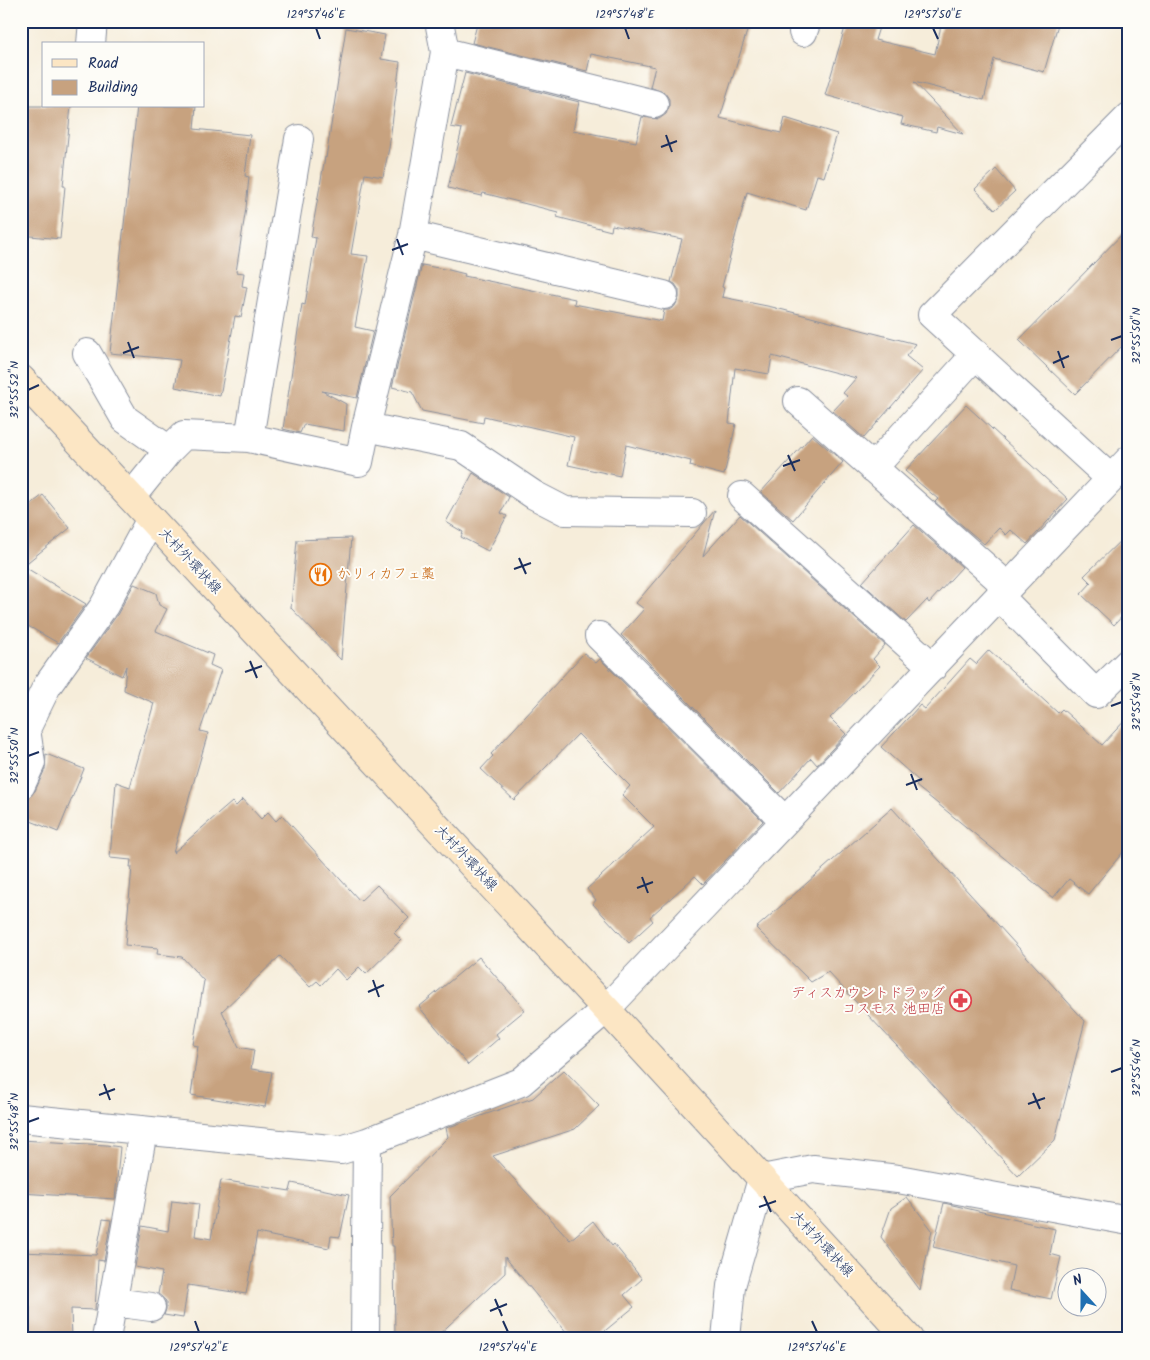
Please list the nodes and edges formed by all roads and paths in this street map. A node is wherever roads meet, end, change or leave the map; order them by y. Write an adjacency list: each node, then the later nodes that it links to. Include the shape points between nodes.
1 (93, 21): 3 (street)
2 (439, 21): 4 (street)
3 (90, 42)
4 (446, 52): 5 (street); 8 (street)
5 (654, 104)
6 (1129, 117): 11 (street, via 932,315)
7 (299, 139): 15 (street)
8 (413, 236): 9 (street); 14 (street)
9 (664, 295)
10 (88, 353): 16 (street, via 125,419)
11 (976, 354): 17 (street); 18 (street)
12 (21, 379): 20 (main road, 大村外環状線)
13 (798, 401): 17 (street)
14 (366, 428): 15 (street, via 359,462); 21 (street, via 461,446 534,496 565,511)
15 (250, 438): 16 (street, via 184,435)
16 (169, 450): 20 (street)
17 (873, 468): 23 (street)
18 (1120, 470): 23 (street)
19 (742, 496): 26 (street)
20 (131, 497): 22 (main road, 大村外環状線)
21 (692, 513)
22 (151, 519): 27 (street, via 104,606 48,686 26,729 31,763); 29 (main road, 大村外環状線)
23 (1004, 592): 25 (street, via 1096,694); 26 (street)
24 (599, 636): 28 (street)
25 (1129, 662)
26 (933, 667): 28 (street)
27 (21, 785)
28 (785, 822): 29 (street)
29 (606, 1010): 32 (street, via 521,1082); 33 (main road, 大村外環状線)
30 (21, 1118): 31 (street)
31 (143, 1131): 32 (street, via 341,1150); 35 (street)
32 (367, 1142): 38 (street)
33 (762, 1179): 34 (street, via 813,1169 898,1179); 39 (street, via 731,1286); 40 (main road, 大村外環状線)
34 (1129, 1222)
35 (113, 1302): 36 (street); 37 (street)
36 (151, 1307)
37 (106, 1339)
38 (365, 1339)
39 (726, 1339)
40 (909, 1339)

